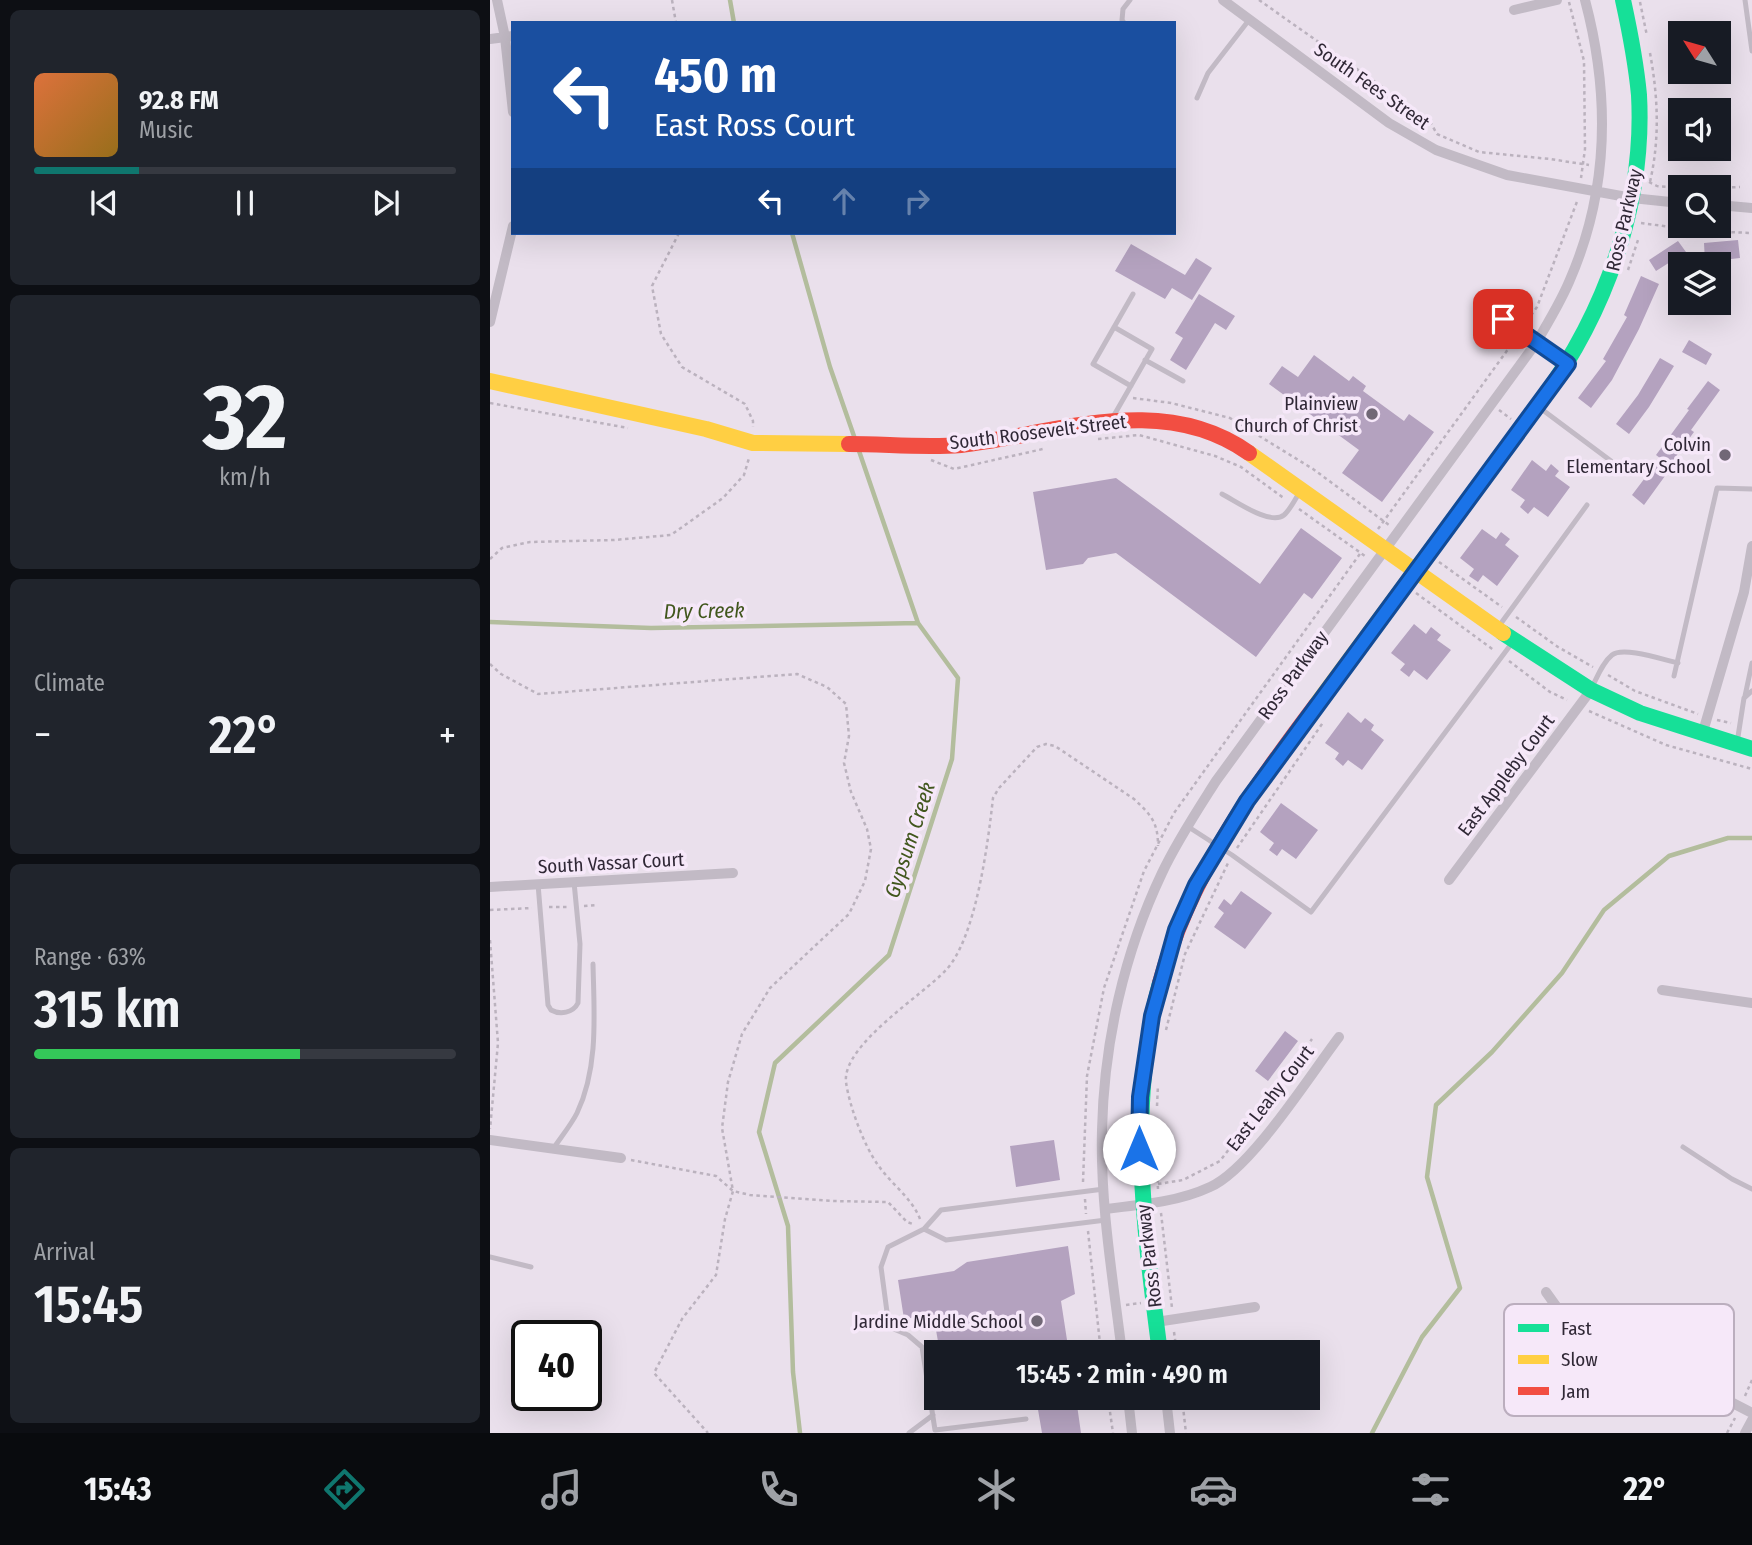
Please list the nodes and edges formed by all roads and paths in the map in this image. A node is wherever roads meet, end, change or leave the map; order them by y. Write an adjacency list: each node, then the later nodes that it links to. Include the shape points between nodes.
1 (497, 0): 15 (street)
2 (672, 0): 13 (path)
3 (1130, 0): 14 (lane, via 1123,9)
4 (1223, 0): 12 (street, South Fees Street)
5 (1259, 0): 22 (path, via 1429,120 1437,134 1479,152)
6 (1557, 0): 11 (street)
7 (1585, 0): 22 (street, Ross Parkway, via 1599,58 1603,105)
8 (1623, 0): 23 (street, Ross Parkway, via 1637,73)
9 (1639, 0): 16 (path)
10 (1745, 0): 19 (lane)
11 (1514, 10)
12 (1250, 20): 21 (lane, via 1208,73); 27 (street, South Fees Street, via 1389,123 1436,150 1507,175)
13 (676, 21)
14 (1123, 21)
15 (509, 36): 17 (street); 20 (street)
16 (1647, 36)
17 (490, 39)
18 (1649, 48): 23 (path, via 1657,94 1657,150)
19 (1752, 51)
20 (511, 74)
21 (1197, 99)
22 (1599, 167): 27 (street, Ross Parkway)
23 (1643, 179): 24 (path); 28 (street, Ross Parkway); 28 (path)
24 (1668, 187)
25 (1731, 187): 26 (path)
26 (1740, 187)
27 (1597, 191): 28 (street, South Fees Street); 41 (street, Ross Parkway, via 1569,282)
28 (1639, 199): 29 (street, South Fees Street); 32 (path); 43 (street, Ross Parkway, via 1591,322)
29 (1668, 202)
30 (1731, 206): 31 (street)
31 (1752, 208)
32 (1642, 223): 33 (path); 36 (path)
33 (1752, 233)
34 (511, 234): 39 (street)
35 (678, 235): 52 (path, via 652,286 661,334 682,367 745,404 753,421)
36 (1625, 278)
37 (1133, 294): 40 (lane)
38 (1485, 307): 41 (street)
39 (490, 322)
40 (1114, 327): 42 (lane, via 1152,349); 46 (lane, via 1093,364)
41 (1536, 342): 43 (street); 47 (street, Ross Parkway)
42 (1146, 360): 45 (lane); 46 (lane)
43 (1568, 364): 48 (street, Ross Parkway)
44 (490, 381): 52 (street, South Roosevelt Street)
45 (1182, 381)
46 (1131, 386): 49 (lane)
47 (1491, 404): 50 (path); 62 (street, Ross Parkway)
48 (1537, 406): 50 (street, Ross Parkway); 55 (lane)
49 (1111, 420): 52 (street, South Roosevelt Street, via 957,445); 57 (street, South Roosevelt Street, via 1188,424 1231,440)
50 (1522, 427): 66 (street, Ross Parkway)
51 (1091, 439): 59 (path, via 1139,435 1214,456 1241,467)
52 (753, 443): 63 (path, via 744,475 723,498 671,535 530,542 502,548)
53 (1054, 446): 54 (path, via 954,469)
54 (930, 460)
55 (1611, 461)
56 (1752, 488): 70 (lane, via 1717,488)
57 (1302, 489): 59 (lane); 62 (street, South Roosevelt Street)
58 (1222, 494): 59 (lane, via 1276,519)
59 (1292, 504): 64 (path)
60 (1587, 505): 68 (lane)
61 (1752, 546): 78 (street, via 1744,592)
62 (1385, 548): 64 (street, Ross Parkway); 66 (street, South Roosevelt Street)
63 (490, 559)
64 (1374, 563): 80 (street, Ross Parkway)
65 (1441, 563): 66 (path)
66 (1423, 574): 67 (street, Ross Parkway); 67 (path, via 1417,594); 68 (street, South Roosevelt Street)
67 (1405, 586): 81 (street, Ross Parkway, via 1247,801)
68 (1497, 628): 69 (street, South Roosevelt Street)
69 (1514, 641): 74 (street, South Roosevelt Street); 81 (lane, via 1311,912)
70 (1678, 663): 73 (lane); 74 (lane, via 1614,653)
71 (1752, 663): 76 (lane)
72 (490, 664): 106 (path, via 538,694 797,674 827,687 846,704 849,736 844,763 871,849 865,881 849,914 771,988 742,1034 722,1128)
73 (1674, 676)
74 (1591, 690): 78 (street, South Roosevelt Street); 84 (street, East Appleby Court)
75 (1752, 691): 76 (lane)
76 (1744, 698): 79 (lane)
77 (1331, 712): 81 (path)
78 (1702, 735): 79 (street, South Roosevelt Street)
79 (1744, 747)
80 (1187, 826): 81 (lane); 82 (street, Ross Parkway)
81 (1225, 850): 93 (path, via 1185,954); 108 (street, Ross Parkway, via 1196,885 1176,930 1152,1016 1140,1097)
82 (1171, 855): 104 (street, Ross Parkway, via 1138,934 1112,1026 1103,1094); 110 (path, via 1158,847 1155,822 1134,799 1055,746 1037,747 999,788 993,798 970,926 959,953 866,1041 847,1068 845,1079 870,1153 917,1210)
83 (733, 873): 85 (street, South Vassar Court)
84 (1449, 880)
85 (574, 882): 86 (street, South Vassar Court); 86 (lane, via 580,944 578,1003 561,1014 548,1005)
86 (538, 884): 87 (street, South Vassar Court)
87 (490, 887)
88 (490, 940): 97 (path, via 498,1043)
89 (593, 964): 100 (lane, via 594,1031 586,1091)
90 (1662, 990): 91 (street)
91 (1752, 1003)
92 (1339, 1037): 107 (street, East Leahy Court, via 1234,1171 1212,1187)
93 (1163, 1038)
94 (1312, 1039): 103 (path, via 1220,1161 1183,1180)
95 (1158, 1077): 96 (path)
96 (1156, 1118)
97 (490, 1129)
98 (490, 1140): 100 (street)
99 (1683, 1147): 105 (lane)
100 (554, 1149): 101 (street)
101 (621, 1158): 106 (path, via 716,1177)
102 (1157, 1171): 103 (path)
103 (1158, 1184): 107 (path)
104 (1104, 1189): 109 (street, Ross Parkway); 110 (lane, via 941,1210)
105 (1752, 1189)
106 (733, 1191): 110 (path, via 888,1202 907,1222); 131 (path, via 716,1275 682,1320 653,1373)
107 (1160, 1202): 108 (street, East Leahy Court); 118 (path)
108 (1143, 1205): 109 (street, East Leahy Court); 114 (street, Ross Parkway)
109 (1106, 1214): 110 (lane, via 946,1240); 116 (street, Ross Parkway)
110 (924, 1229): 128 (lane, via 888,1247 881,1267 889,1327 922,1347)
111 (490, 1257): 112 (lane)
112 (531, 1267)
113 (1546, 1292): 115 (street)
114 (1154, 1301): 116 (path); 118 (street, Ross Parkway)
115 (1555, 1304)
116 (1116, 1307): 119 (street, Ross Parkway)
117 (1255, 1307): 118 (street)
118 (1165, 1321): 120 (street, Ross Parkway); 121 (path)
119 (1120, 1340)
120 (1162, 1340)
121 (1172, 1340)
122 (1734, 1404): 127 (street)
123 (1110, 1410): 133 (path)
124 (1129, 1410): 134 (street)
125 (1167, 1410): 135 (street)
126 (1183, 1410): 136 (path)
127 (1752, 1413)
128 (933, 1415): 129 (lane, via 935,1430); 132 (lane)
129 (1026, 1419)
130 (1752, 1420): 137 (street)
131 (708, 1433)
132 (909, 1433)
133 (1114, 1433)
134 (1132, 1433)
135 (1170, 1433)
136 (1186, 1433)
137 (1745, 1433)

